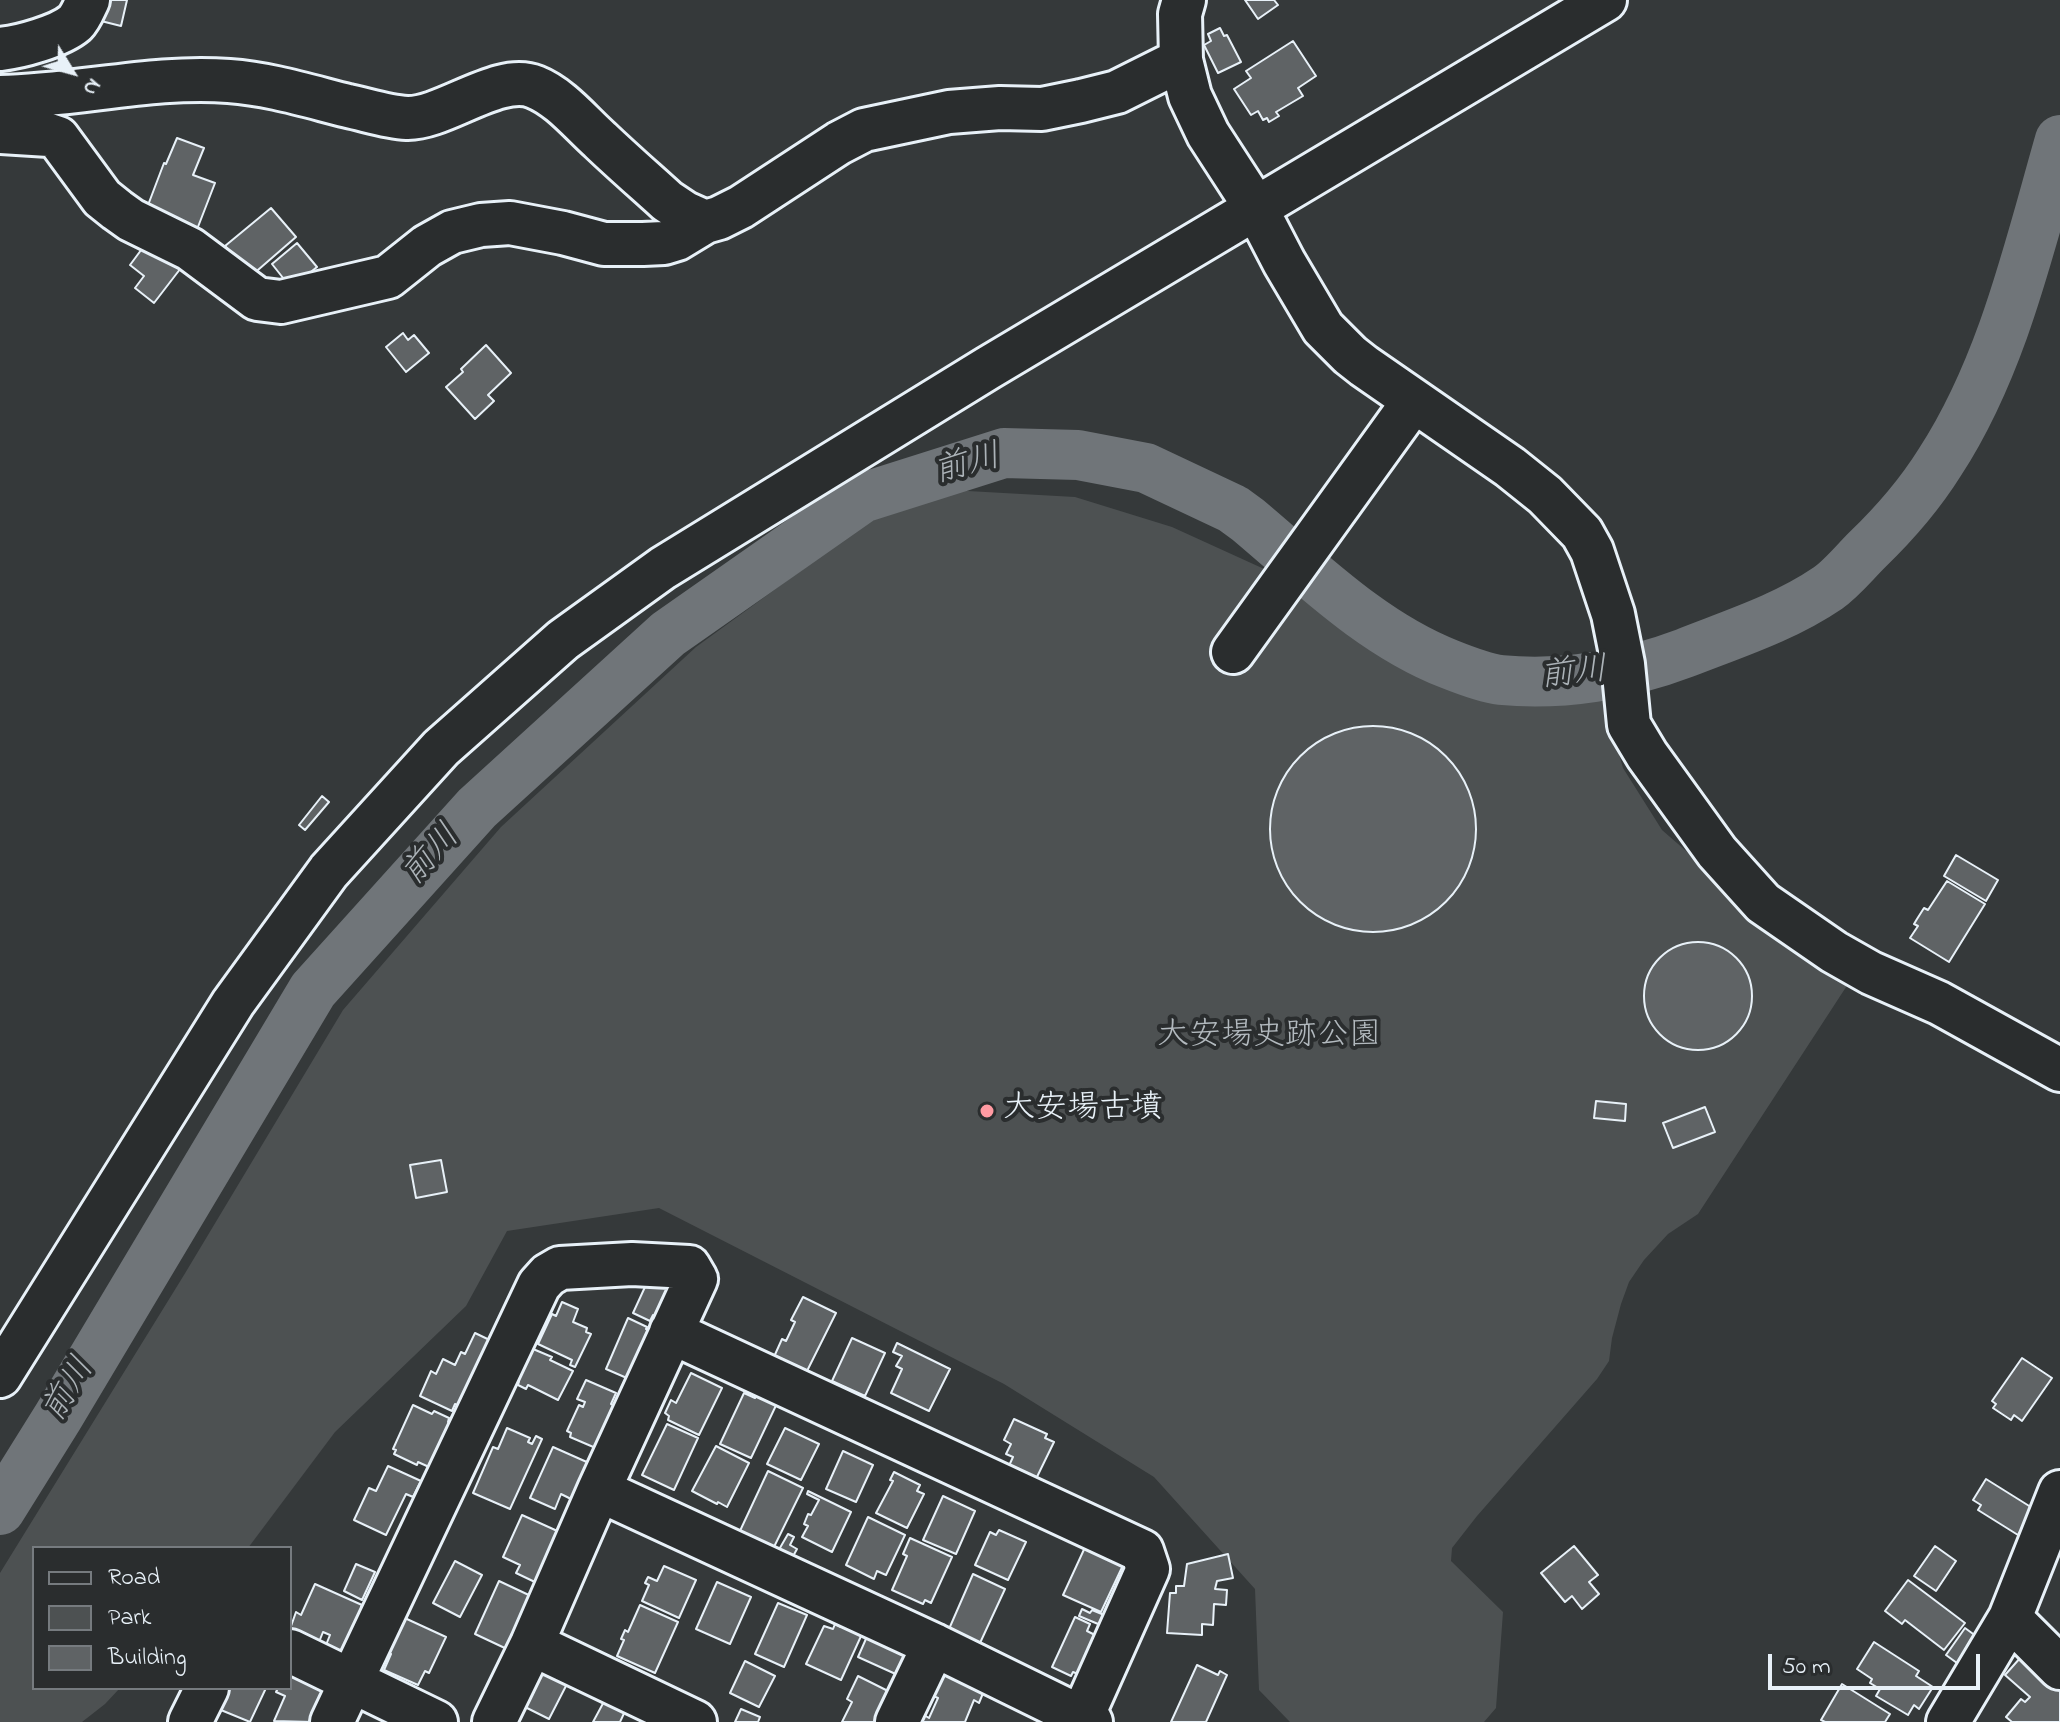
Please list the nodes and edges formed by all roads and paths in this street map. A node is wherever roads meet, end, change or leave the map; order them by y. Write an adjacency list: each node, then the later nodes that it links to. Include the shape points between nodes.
1 (88, 0): 4 (street, via 66,29)
2 (1185, 0): 5 (street, via 1180,14)
3 (1605, 0): 8 (street)
4 (0, 49)
5 (1181, 60): 8 (street, via 1208,134); 9 (street, via 1117,92 1081,101 1042,109 949,112 864,130 748,203)
6 (0, 97): 9 (street, via 166,80 224,81 409,118 503,87 529,85 561,104 667,201)
7 (0, 132): 9 (street, via 58,138 102,198 131,220 190,249 257,299 281,302 388,277 452,232 481,225 510,223 604,244 643,244 677,239)
8 (1256, 208): 10 (street, via 1323,328); 14 (street, via 663,568 563,640 441,748 329,871 233,1003)
9 (705, 222)
10 (1413, 402): 11 (street); 12 (street, via 1510,467 1582,533 1613,614 1629,725 1717,852 1763,903 1858,966 1939,1003)
11 (1233, 652)
12 (2060, 1070)
13 (671, 1332): 15 (street); 22 (street, via 696,1279 689,1267 560,1268 548,1275); 25 (street, via 1142,1551 1148,1569)
14 (0, 1376)
15 (599, 1490): 18 (street); 19 (street)
16 (2060, 1492): 17 (street)
17 (2010, 1618): 21 (street); 32 (street)
18 (532, 1644): 24 (street); 29 (street)
19 (934, 1645): 25 (street); 31 (street)
20 (292, 1652): 22 (street)
21 (2060, 1668)
22 (352, 1681): 27 (street); 28 (street)
23 (206, 1690): 26 (street)
24 (649, 1712): 30 (street)
25 (1086, 1720)
26 (190, 1722)
27 (332, 1722)
28 (436, 1722)
29 (494, 1722)
30 (695, 1722)
31 (897, 1722)
32 (1948, 1722)

